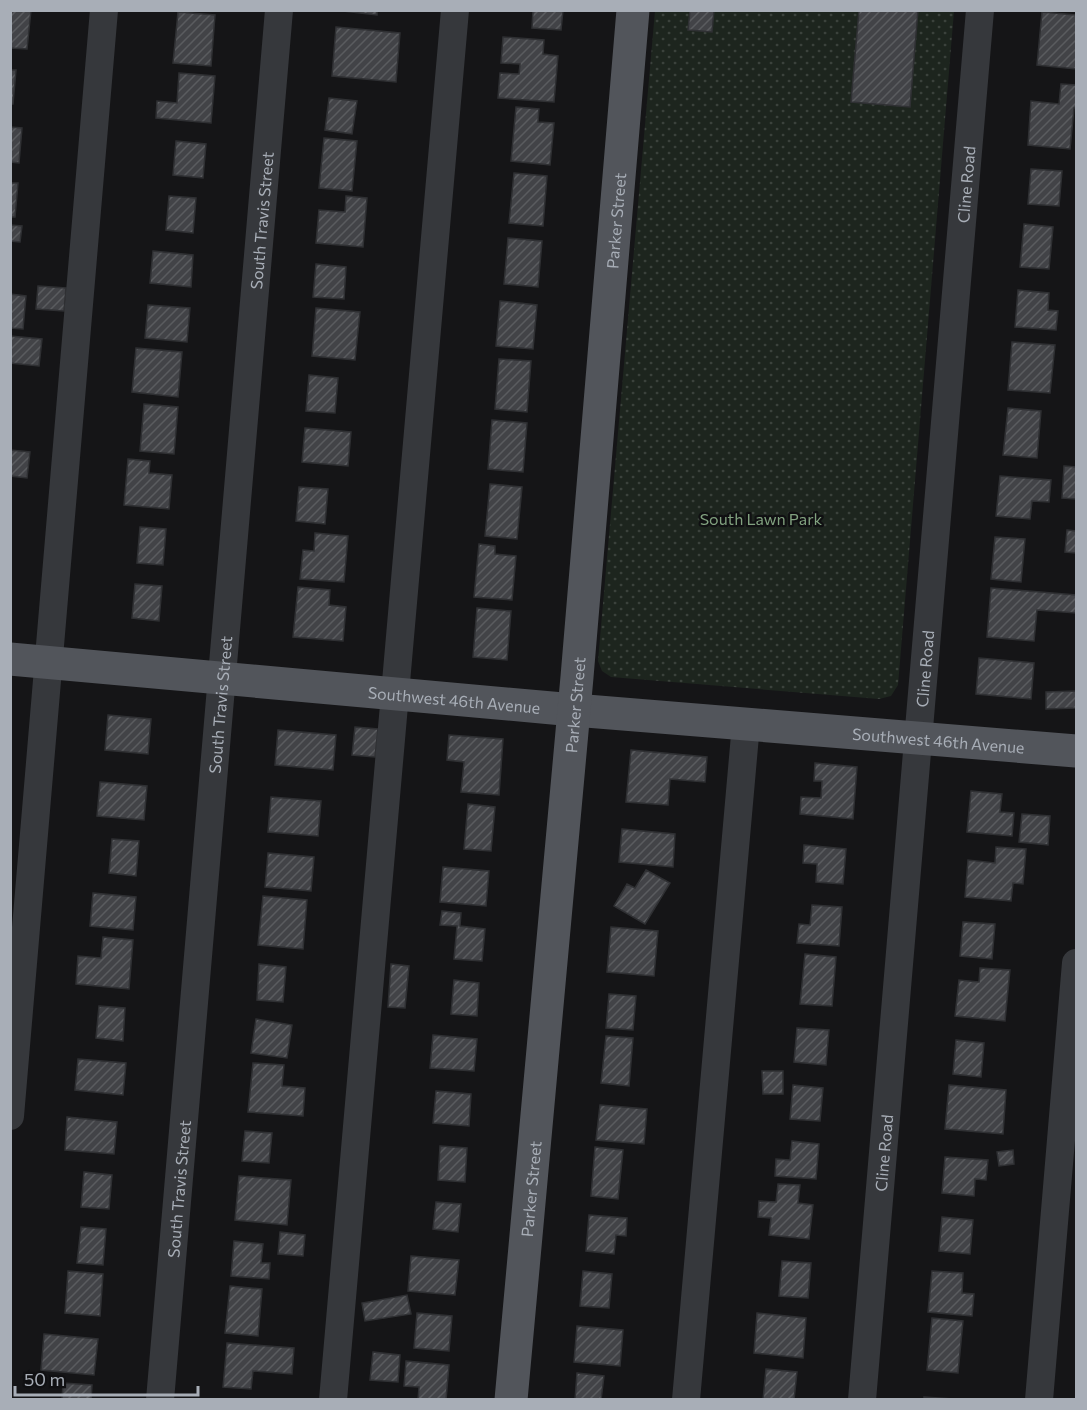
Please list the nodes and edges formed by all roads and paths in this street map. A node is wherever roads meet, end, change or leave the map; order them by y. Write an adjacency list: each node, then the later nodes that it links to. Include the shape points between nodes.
1 (104, 10): 7 (street)
2 (279, 10): 8 (street, South Travis Street)
3 (455, 10): 9 (street)
4 (633, 10): 10 (main road, Parker Street)
5 (980, 10): 12 (street, Cline Road)
6 (10, 659): 7 (main road, Southwest 46th Avenue)
7 (49, 662): 8 (main road, Southwest 46th Avenue); 15 (street)
8 (221, 677): 9 (main road, Southwest 46th Avenue); 16 (street, South Travis Street)
9 (397, 693): 10 (main road, Southwest 46th Avenue); 17 (street)
10 (574, 710): 11 (main road, Southwest 46th Avenue); 18 (main road, Parker Street)
11 (746, 724): 12 (main road, Southwest 46th Avenue); 19 (street)
12 (918, 738): 13 (main road, Southwest 46th Avenue); 20 (street, Cline Road)
13 (1077, 751)
14 (1077, 963): 21 (street)
15 (10, 1116)
16 (160, 1400)
17 (333, 1400)
18 (512, 1400)
19 (686, 1400)
20 (862, 1400)
21 (1039, 1400)

